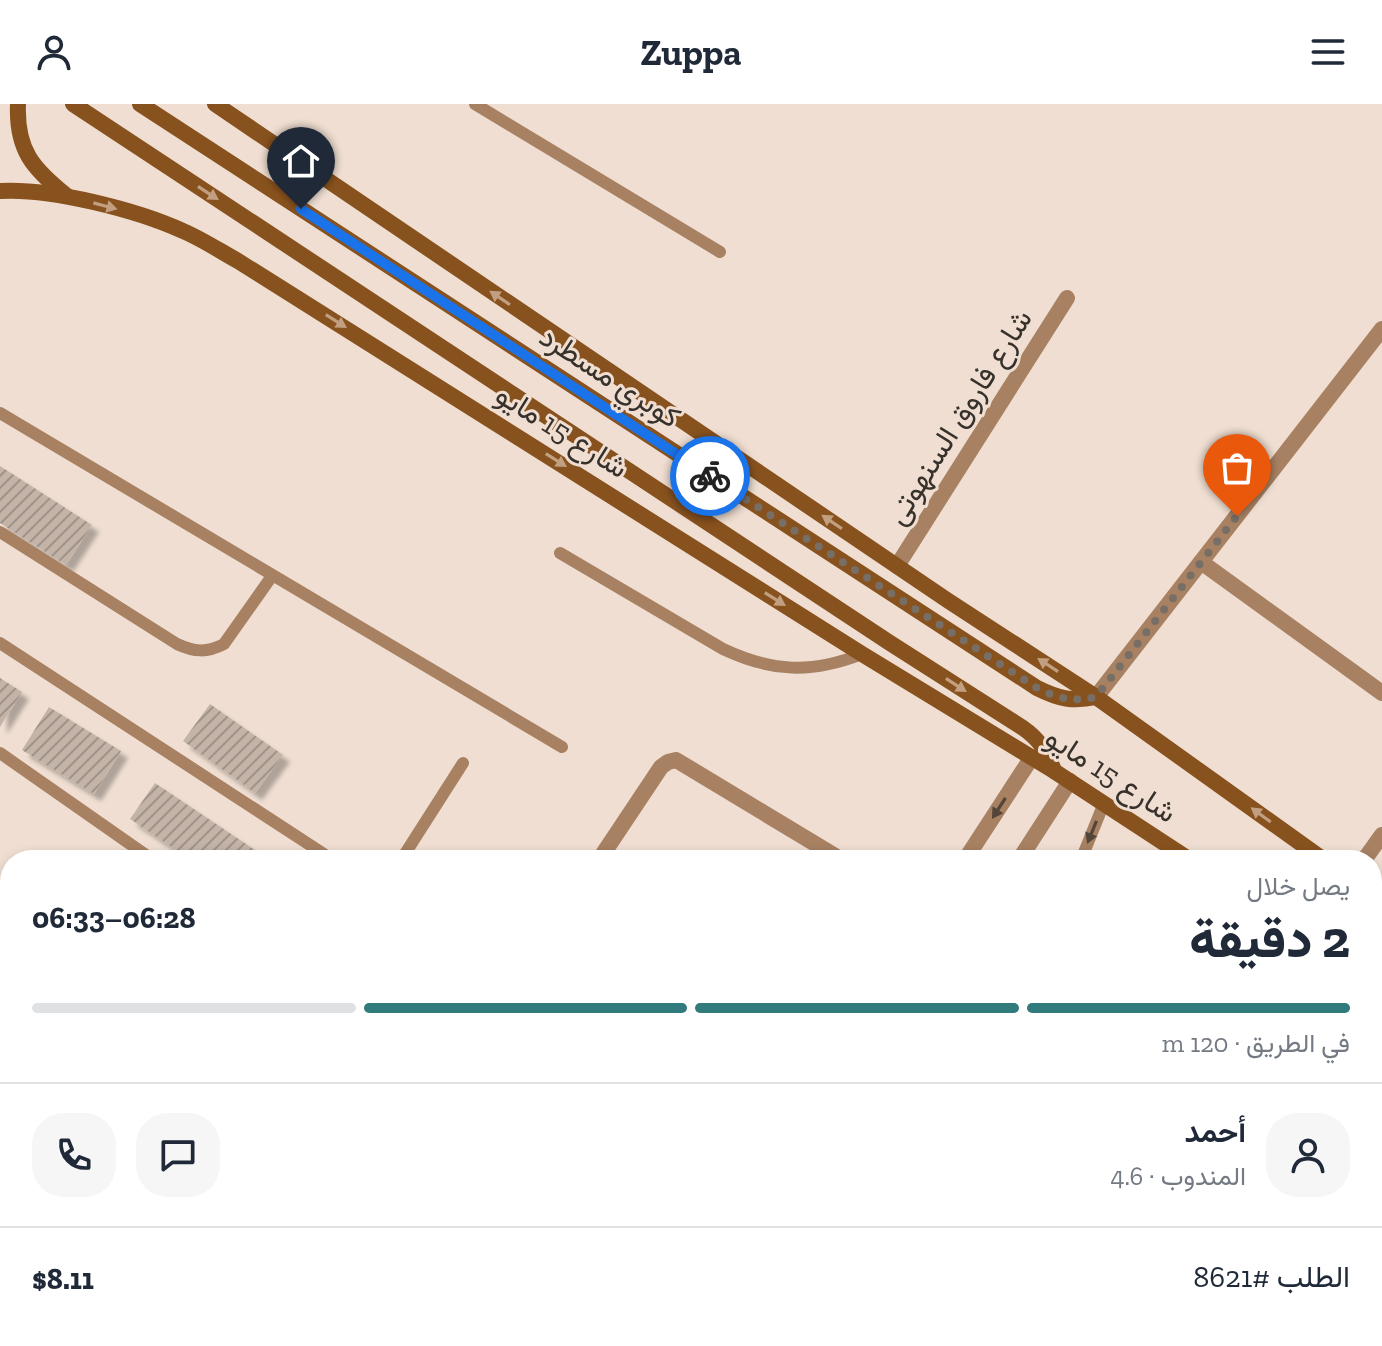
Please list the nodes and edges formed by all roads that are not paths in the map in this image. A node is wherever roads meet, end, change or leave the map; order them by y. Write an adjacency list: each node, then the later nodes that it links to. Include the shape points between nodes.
1 (18, 104): 7 (main road, via 25,153 43,177)
2 (73, 104): 25 (main road, one-way to 25, via 1033,735)
3 (140, 104): 20 (main road, كوبري مسطرد, via 1050,695 1079,701)
4 (215, 104): 15 (main road, شارع 15 مايو, one-way to 4)
5 (475, 104): 8 (lane)
6 (0, 191): 7 (main road, شارع 15 مايو)
7 (68, 196): 18 (main road, شارع 15 مايو, one-way to 18, via 182,230 238,261)
8 (720, 252)
9 (1067, 298): 15 (street, شارع فاروق السنهوتى)
10 (1382, 329): 14 (street)
11 (0, 413): 16 (lane)
12 (0, 532): 16 (lane, via 196,651 224,644)
13 (560, 553): 18 (lane, via 743,658 776,667 810,668)
14 (1201, 562): 19 (street); 20 (street)
15 (897, 566): 20 (main road, شارع 15 مايو, one-way to 15)
16 (272, 576): 21 (lane)
17 (0, 643): 29 (lane)
18 (862, 654): 23 (main road, شارع 15 مايو)
19 (1382, 693)
20 (1096, 697): 37 (main road, شارع 15 مايو, one-way to 20)
21 (562, 747)
22 (0, 753): 28 (lane)
23 (1032, 757): 25 (main road, شارع 15 مايو); 33 (street, one-way to 33)
24 (463, 763): 30 (lane)
25 (1054, 771): 26 (main road, شارع 15 مايو)
26 (1070, 781): 27 (main road, شارع 15 مايو); 34 (street)
27 (1104, 803): 35 (lane, one-way to 35); 36 (main road, شارع 15 مايو)
28 (139, 850)
29 (318, 850)
30 (407, 850)
31 (606, 850): 32 (street, via 661,767 676,760)
32 (826, 850)
33 (972, 850)
34 (1025, 850)
35 (1085, 850)
36 (1175, 850)
37 (1310, 850)

